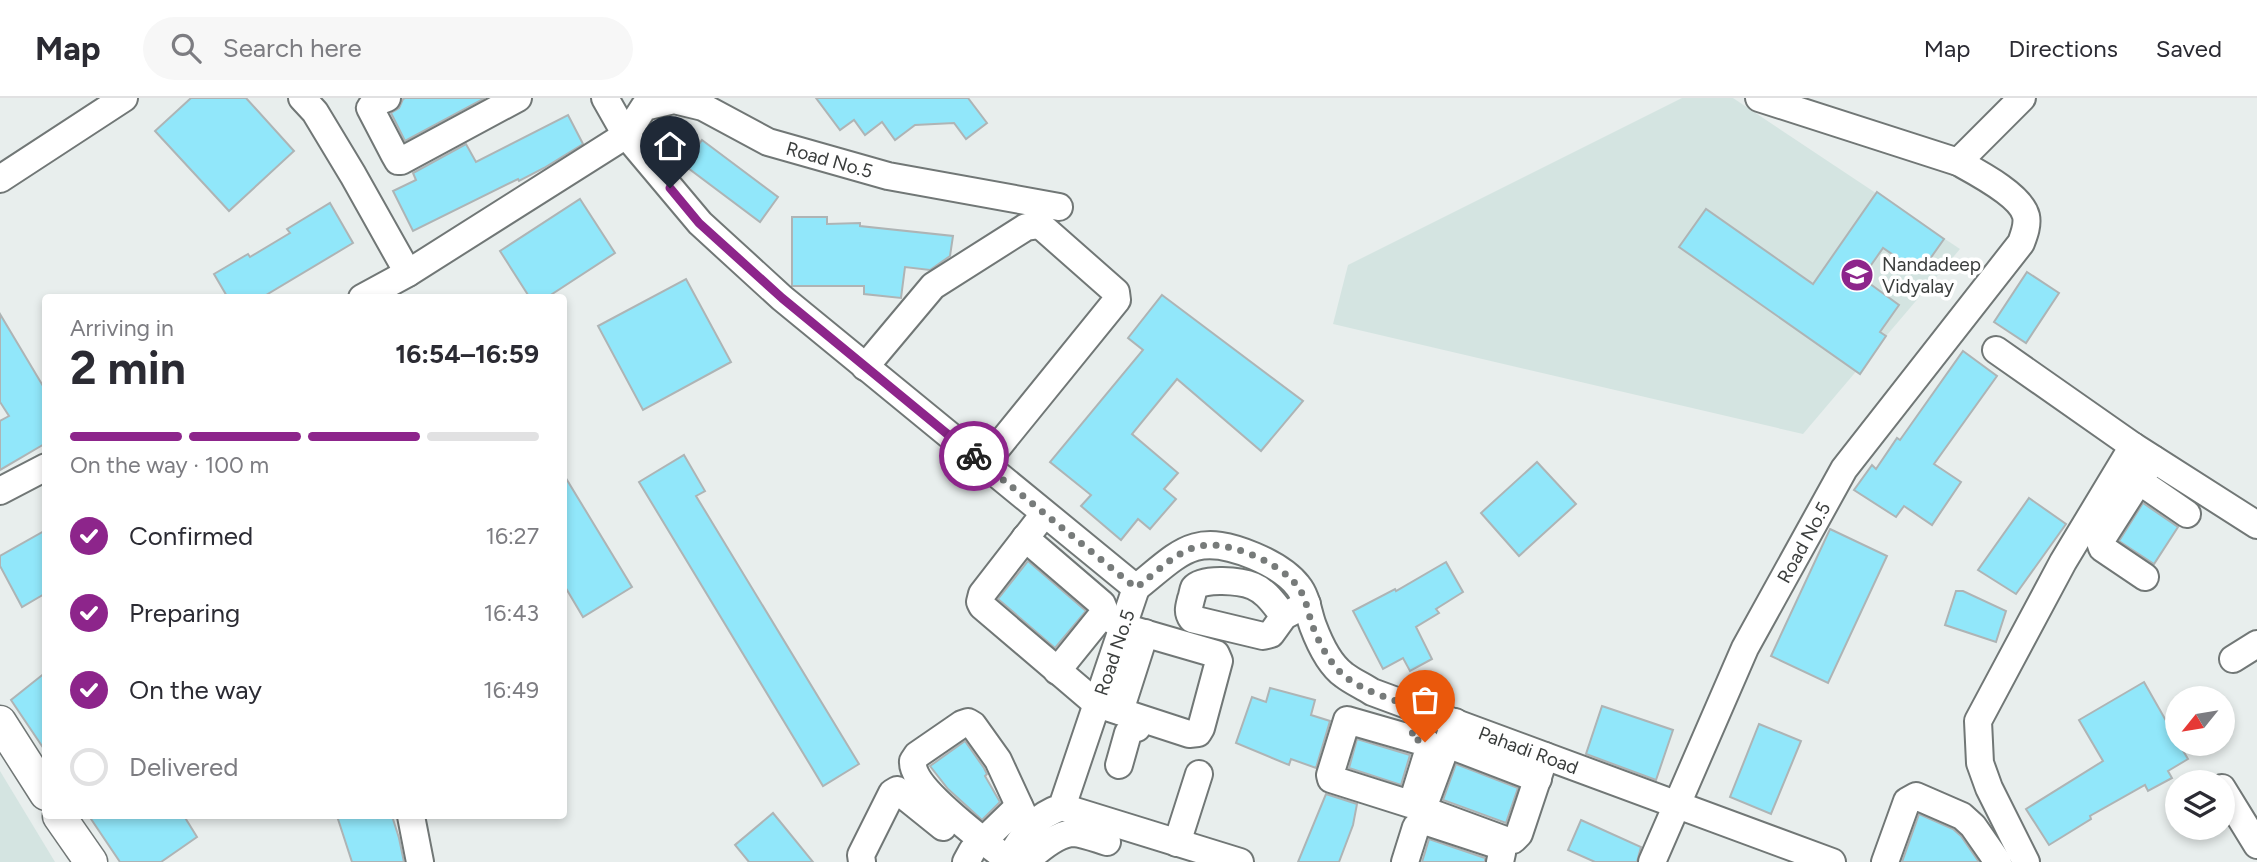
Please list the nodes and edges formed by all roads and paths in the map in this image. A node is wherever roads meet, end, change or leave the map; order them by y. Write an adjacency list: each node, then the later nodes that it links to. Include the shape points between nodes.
1 (124, 98): 12 (street)
2 (302, 98): 11 (street)
3 (387, 98): 9 (street, via 370,108)
4 (518, 98): 9 (street, via 404,160 398,161)
5 (605, 98): 8 (street, Road No.5)
6 (1759, 98): 10 (street, Road No.5)
7 (2022, 98): 10 (street)
8 (625, 135): 13 (street, Road No.5, via 644,107 674,100 703,107 768,142 888,176); 14 (street, Road No.5); 17 (street, Road No.5, via 699,223)
9 (394, 154): 11 (street)
10 (1958, 162): 46 (street, Road No.5, via 2020,205 2026,216 2021,243 1844,468 1745,648)
11 (353, 175): 14 (street)
12 (0, 179)
13 (1059, 207)
14 (408, 273): 15 (street, Road No.5)
15 (369, 294)
16 (1996, 350): 18 (street)
17 (865, 367): 19 (street, Road No.5); 19 (street, via 933,286 1026,227 1040,225 1116,292 1117,300)
18 (2143, 452): 21 (street); 25 (street); 65 (street, via 2063,562 1978,722 1980,763)
19 (984, 464): 23 (street, Road No.5)
20 (42, 469): 22 (street)
21 (2139, 481): 24 (street); 27 (street, via 2100,542 2102,548)
22 (0, 491)
23 (1044, 514): 26 (street); 28 (street, Road No.5)
24 (2187, 514)
25 (2257, 525)
26 (1025, 538): 31 (street); 34 (street, via 980,602)
27 (2145, 577)
28 (1136, 588): 29 (street, Pahadi Road, via 1178,554 1201,544 1231,546 1266,561 1298,586); 31 (street, Road No.5)
29 (1307, 604): 30 (street); 35 (street, Pahadi Road, via 1330,659 1342,674)
30 (1284, 616)
31 (1123, 625): 34 (street); 39 (street, Road No.5); 39 (street, via 1219,657 1198,733)
32 (2257, 644): 33 (street)
33 (2233, 659)
34 (1057, 671): 39 (street)
35 (1372, 692): 36 (street, Pahadi Road); 38 (street)
36 (1419, 709): 41 (street, Pahadi Road); 42 (street)
37 (0, 722): 45 (street)
38 (1363, 724): 42 (street); 42 (street, via 1346,721 1330,777 1408,804 1429,748)
39 (1119, 731): 40 (street, Road No.5); 40 (street)
40 (1087, 733): 47 (street, Road No.5)
41 (1451, 733): 43 (street, Pahadi Road); 43 (street, via 1425,803 1432,813 1513,840)
42 (1411, 738)
43 (1541, 767): 46 (street, Pahadi Road)
44 (1199, 774): 52 (street)
45 (42, 788)
46 (1675, 805): 55 (street, Pahadi Road); 62 (street, Road No.5)
47 (1062, 807): 51 (street); 53 (street, via 1046,812)
48 (2235, 809): 54 (street)
49 (61, 819): 56 (street)
50 (412, 819): 57 (street)
51 (1107, 842): 52 (street); 53 (street, via 1075,833 1034,853)
52 (1177, 843): 59 (street)
53 (1002, 845): 58 (street, via 897,790 861,855)
54 (2257, 845)
55 (1828, 861)
56 (90, 862)
57 (420, 862)
58 (862, 862)
59 (1240, 862)
60 (1405, 862): 61 (street, via 1416,827 1424,821 1494,844 1503,853)
61 (1500, 862)
62 (1652, 862)
63 (1885, 862): 64 (street, via 1907,801 1916,796 1968,820)
64 (1998, 862)
65 (2026, 862)

